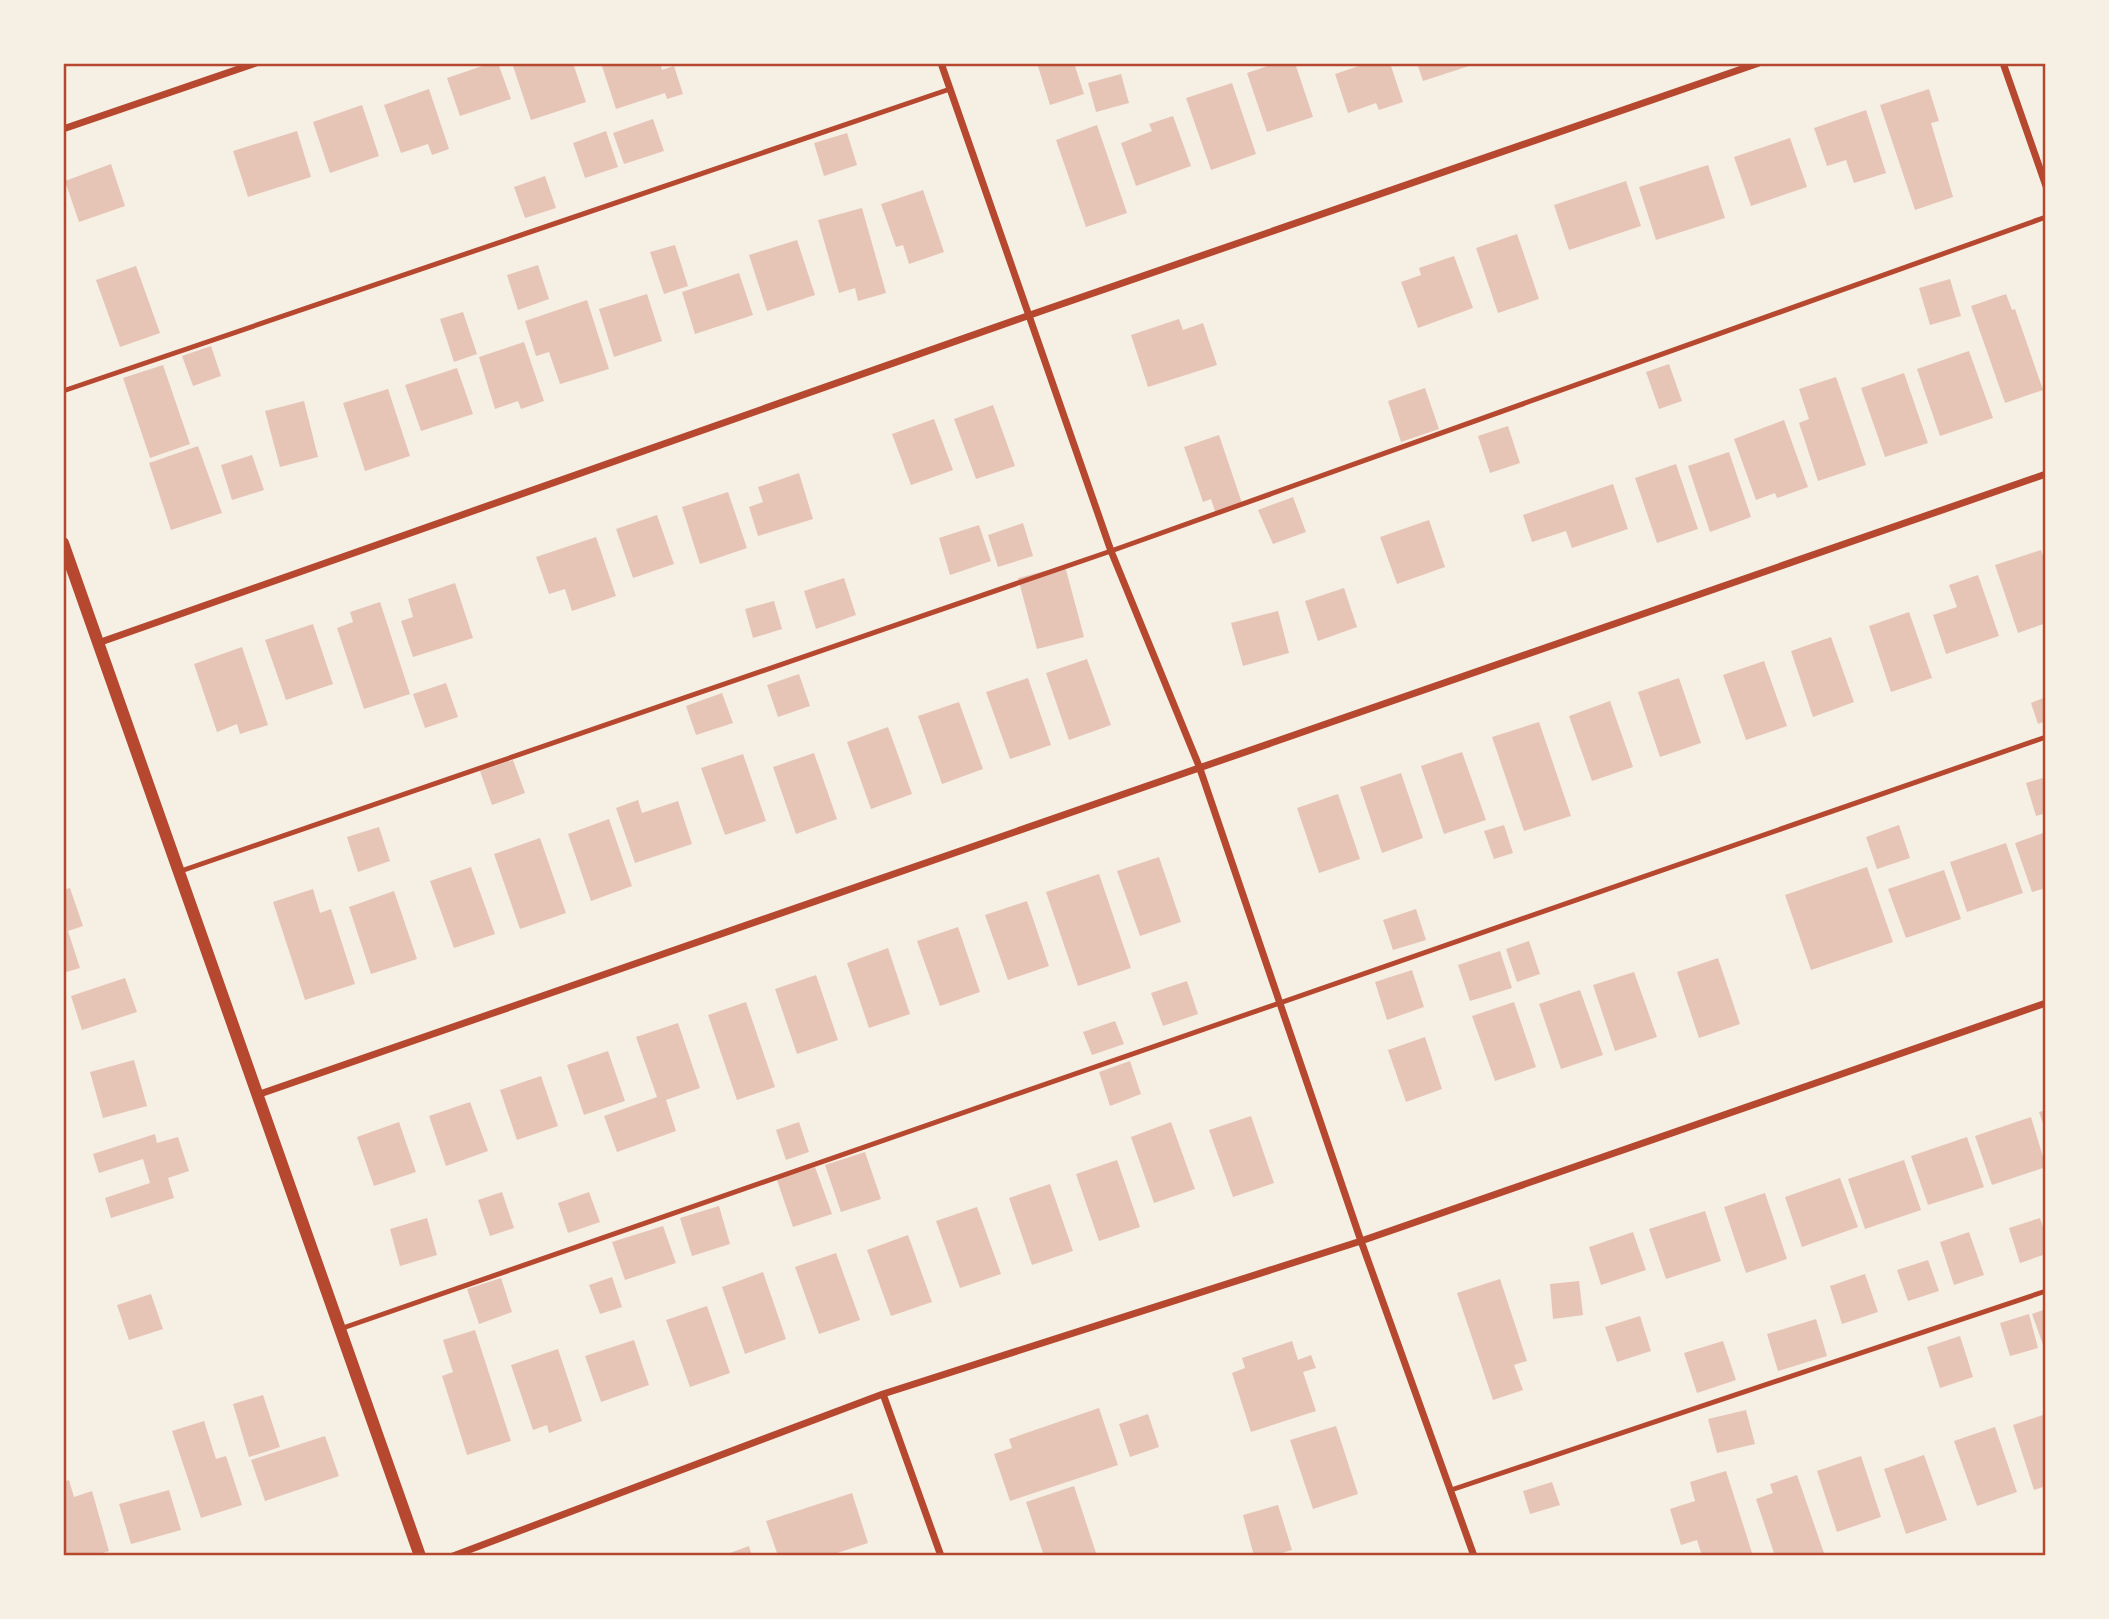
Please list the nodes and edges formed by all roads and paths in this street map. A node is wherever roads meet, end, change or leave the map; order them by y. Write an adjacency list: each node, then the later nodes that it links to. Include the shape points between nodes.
1 (256, 63): 6 (street)
2 (941, 63): 5 (street)
3 (1759, 63): 9 (street)
4 (2003, 63): 7 (street)
5 (950, 89): 9 (street); 10 (lane)
6 (63, 130)
7 (2046, 186)
8 (2046, 218): 13 (lane)
9 (1030, 314): 13 (street); 14 (street)
10 (63, 391)
11 (2046, 474): 16 (street)
12 (63, 543): 14 (street)
13 (1111, 551): 16 (street); 17 (lane)
14 (98, 643): 17 (street)
15 (2046, 737): 18 (lane)
16 (1199, 766): 18 (street); 20 (street)
17 (178, 872): 20 (street)
18 (1279, 1002): 21 (street); 23 (lane)
19 (2046, 1003): 21 (street)
20 (257, 1095): 23 (street)
21 (1361, 1241): 24 (street); 25 (street)
22 (2046, 1291): 25 (lane)
23 (339, 1329): 26 (street)
24 (883, 1394): 27 (street); 28 (street)
25 (1451, 1490): 29 (street)
26 (419, 1556)
27 (453, 1556)
28 (940, 1556)
29 (1475, 1556)

